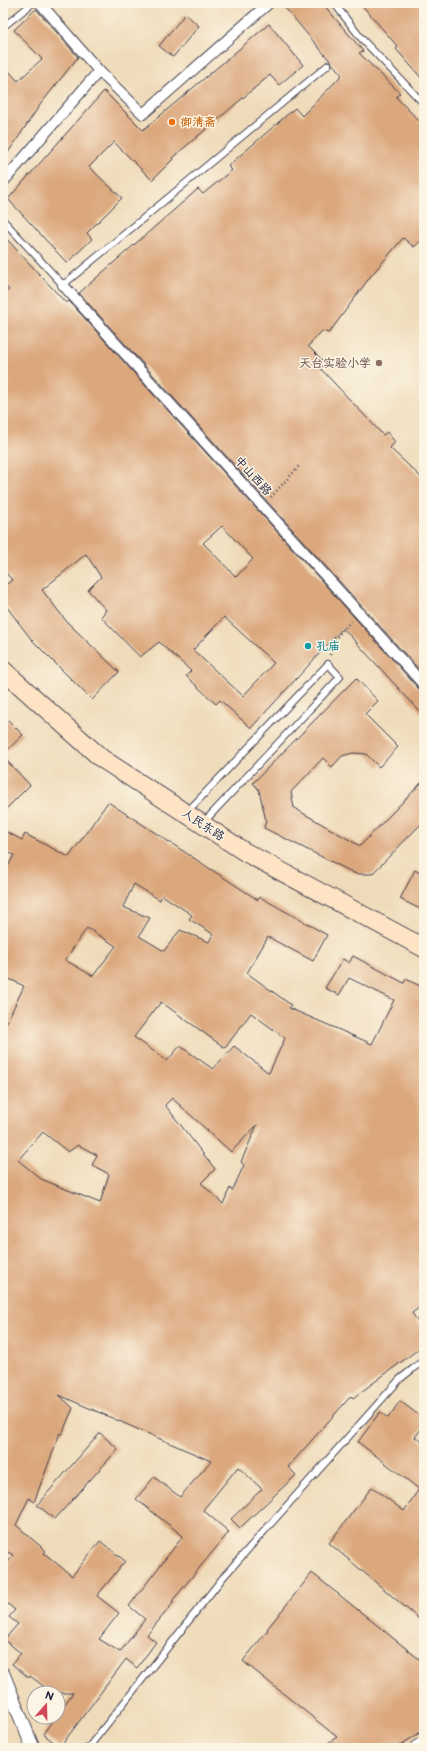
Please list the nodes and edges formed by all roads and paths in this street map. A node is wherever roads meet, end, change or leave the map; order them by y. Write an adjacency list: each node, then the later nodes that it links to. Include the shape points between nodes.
1 (33, 3): 5 (lane)
2 (40, 3): 7 (street)
3 (269, 3): 7 (street, via 142,114)
4 (334, 3): 8 (lane, via 359,39)
5 (3, 27)
6 (328, 65): 11 (lane)
7 (100, 71): 9 (street)
8 (424, 104)
9 (3, 182)
10 (3, 220): 11 (lane)
11 (63, 285): 13 (street, 中山西路)
12 (300, 466): 13 (path)
13 (262, 507): 14 (street, 中山西路)
14 (359, 613): 15 (path, via 334,640); 17 (street, 中山西路)
15 (328, 664): 18 (lane); 19 (lane, via 340,677)
16 (3, 670): 18 (main road, 人民东路, via 101,758)
17 (424, 685)
18 (186, 814): 19 (main road, 人民东路)
19 (202, 824): 20 (main road, 人民东路, via 245,852)
20 (424, 948)
21 (424, 1360): 25 (lane, via 400,1379 225,1575)
22 (3, 1674): 24 (street)
23 (424, 1743): 26 (street)
24 (33, 1748)
25 (88, 1748)
26 (416, 1748)

